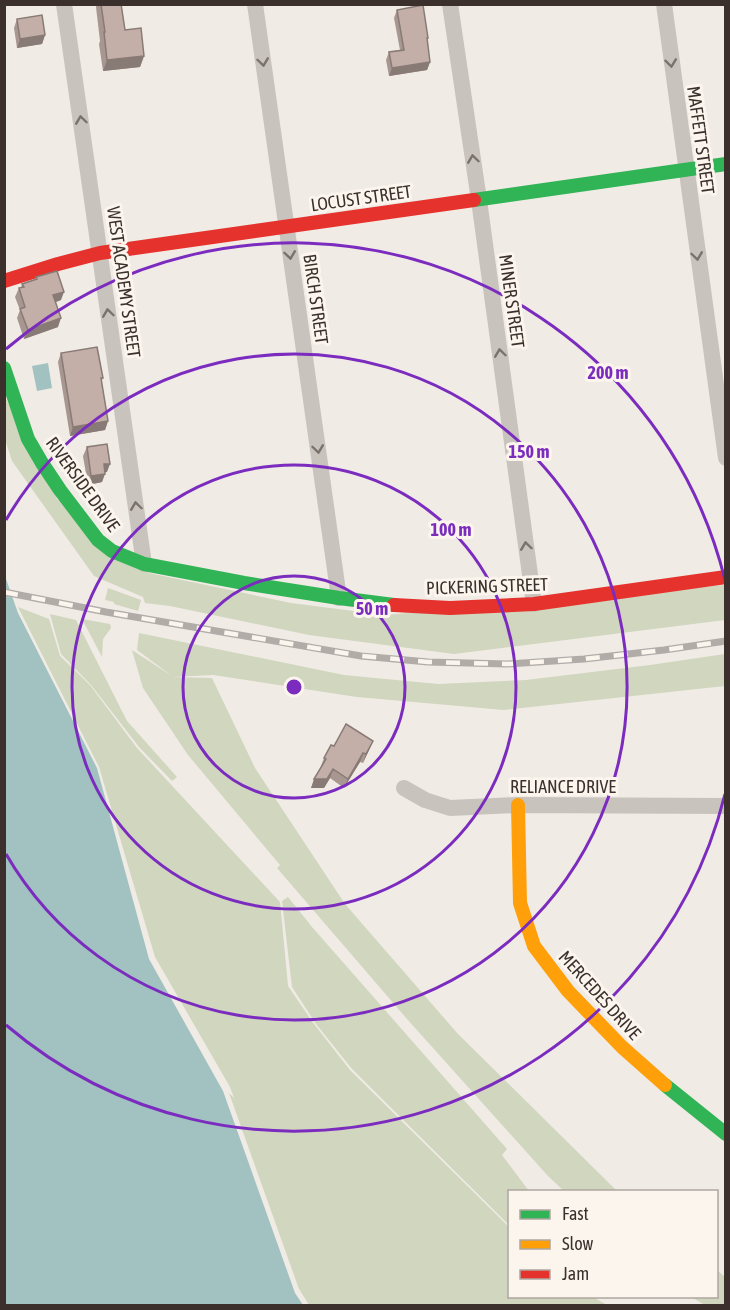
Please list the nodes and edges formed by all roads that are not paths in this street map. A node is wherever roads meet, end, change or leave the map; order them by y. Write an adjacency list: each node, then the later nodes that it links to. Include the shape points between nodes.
1 (64, 4): 9 (street, WEST ACADEMY STREET, one-way to 1)
2 (255, 4): 8 (street, BIRCH STREET, one-way to 8)
3 (450, 4): 7 (street, MINER STREET, one-way to 3)
4 (664, 4): 6 (street, MAFFETT STREET, one-way to 6)
5 (726, 164): 6 (street, LOCUST STREET)
6 (685, 169): 7 (street, LOCUST STREET); 12 (street, MAFFETT STREET, one-way to 12)
7 (479, 200): 8 (street, LOCUST STREET); 16 (street, MINER STREET, one-way to 7)
8 (286, 227): 9 (street, LOCUST STREET); 15 (street, BIRCH STREET, one-way to 15)
9 (100, 253): 10 (street, LOCUST STREET); 13 (street, WEST ACADEMY STREET, one-way to 9)
10 (4, 281)
11 (4, 368): 13 (street, RIVERSIDE DRIVE, via 28,439 60,490 98,540 112,551)
12 (726, 458)
13 (144, 564): 15 (street, PICKERING STREET)
14 (726, 577): 16 (street, PICKERING STREET)
15 (339, 598): 16 (street, PICKERING STREET, via 450,608)
16 (534, 604)
17 (404, 788): 18 (street, RELIANCE DRIVE, via 425,801 450,807)
18 (518, 805): 19 (street, RELIANCE DRIVE); 20 (street, MERCEDES DRIVE, via 520,903 534,946 568,990 622,1047)
19 (726, 806)
20 (726, 1134)

